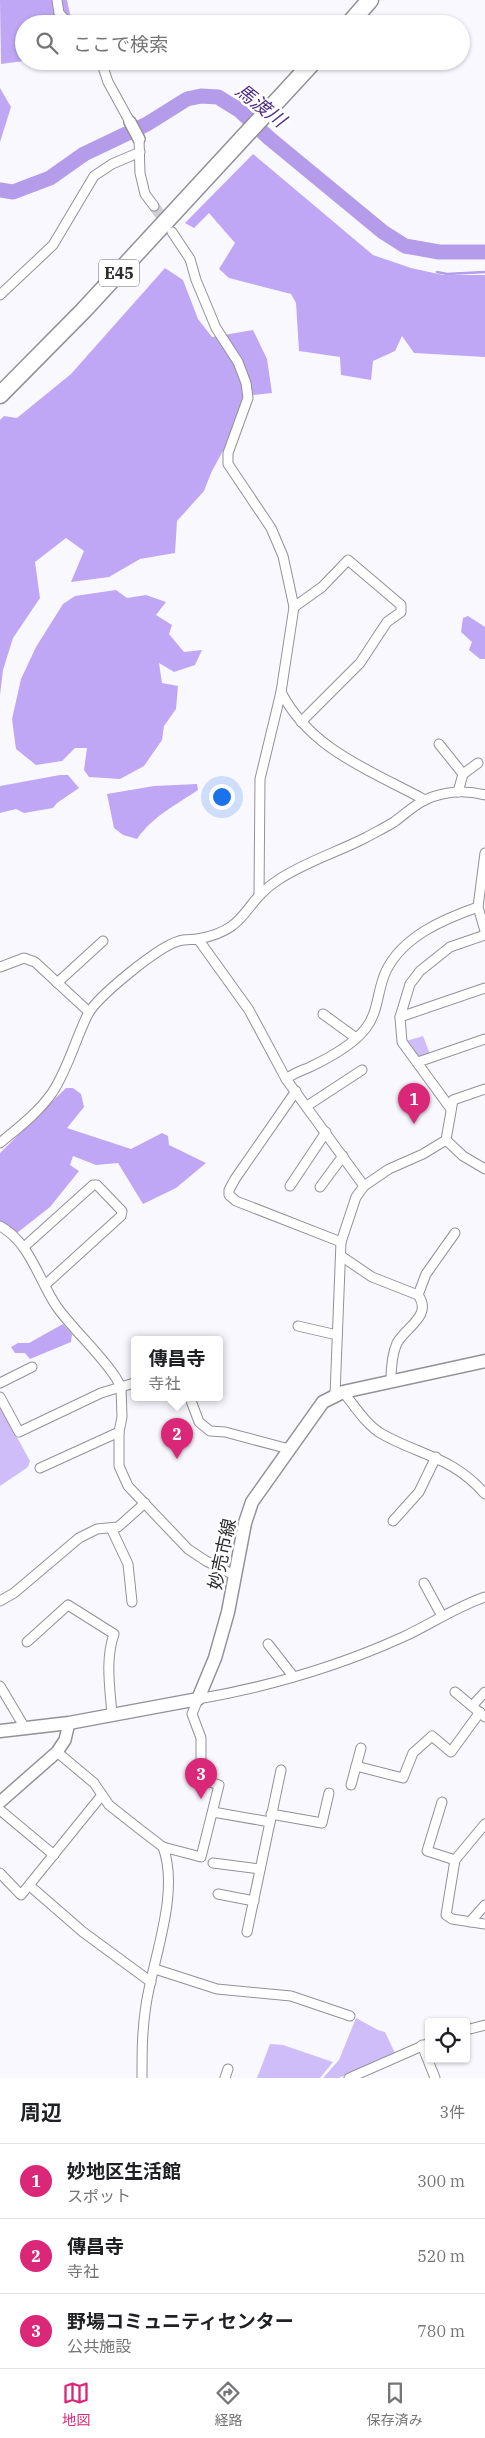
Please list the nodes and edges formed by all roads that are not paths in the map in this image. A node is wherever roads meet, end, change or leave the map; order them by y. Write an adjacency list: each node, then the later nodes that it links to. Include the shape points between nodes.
1 (57, 0): 3 (street)
2 (370, 0): 4 (highway)
3 (61, 15)
4 (357, 15)
5 (104, 70): 7 (street)
6 (306, 70): 13 (highway, E45, via 84,310)
7 (130, 122): 8 (street)
8 (139, 139): 9 (street)
9 (140, 152): 10 (street, via 145,194); 12 (street, via 94,176 53,244)
10 (154, 206)
11 (172, 232): 14 (street, via 190,259 216,328 238,362 246,383 248,398 228,453 228,464 271,528 283,556)
12 (0, 295)
13 (0, 395)
14 (294, 607): 15 (street); 16 (street, via 322,587 348,560 401,605 402,612 386,622 360,663)
15 (281, 692): 16 (street); 24 (street, via 260,779)
16 (301, 722): 22 (street, via 339,755)
17 (438, 744): 19 (street)
18 (478, 763): 19 (street)
19 (463, 774): 20 (street)
20 (458, 792): 21 (street); 22 (street)
21 (485, 795)
22 (425, 800): 24 (street, via 392,823 279,879)
23 (485, 853): 25 (street)
24 (259, 894): 28 (street, via 246,915 231,928 216,936)
25 (478, 907): 26 (street); 36 (street, via 436,923 401,950 386,971 375,1013)
26 (485, 931)
27 (485, 935): 35 (street, via 450,947 420,971 410,984)
28 (198, 939): 33 (street, via 178,941 167,947 104,993); 40 (street, via 248,1010)
29 (104, 941): 31 (street)
30 (0, 967): 31 (street, via 24,958 35,962)
31 (57, 983): 33 (street)
32 (485, 988): 35 (street)
33 (89, 1012): 47 (street, via 63,1075 51,1094)
34 (323, 1014): 36 (street)
35 (400, 1017): 38 (street, via 402,1042)
36 (356, 1038): 40 (street, via 321,1062)
37 (485, 1039): 38 (street)
38 (418, 1062): 44 (street)
39 (362, 1070): 43 (street)
40 (286, 1079): 42 (street)
41 (485, 1089): 44 (street, via 453,1100)
42 (296, 1091): 43 (street); 55 (street, via 235,1179 229,1195 236,1201)
43 (307, 1106): 45 (street)
44 (451, 1109): 46 (street)
45 (326, 1132): 48 (street); 50 (street)
46 (446, 1140): 49 (street, via 463,1156); 51 (street, via 389,1168)
47 (0, 1143)
48 (343, 1156): 51 (street); 52 (street)
49 (485, 1169)
50 (290, 1186)
51 (364, 1186): 55 (street, via 356,1197)
52 (320, 1187)
53 (0, 1226): 56 (street)
54 (455, 1233): 59 (street, via 426,1274)
55 (341, 1242): 57 (street)
56 (24, 1247): 58 (street); 58 (street, via 93,1185 97,1185 122,1211 121,1216)
57 (341, 1256): 59 (street, via 372,1277); 61 (street)
58 (44, 1285): 67 (street, via 57,1307 112,1372)
59 (418, 1295): 64 (street, via 423,1301 422,1311 397,1344)
60 (298, 1326): 61 (street)
61 (337, 1335): 68 (street)
62 (485, 1361): 64 (main road, 妙売市線)
63 (32, 1368): 65 (street)
64 (391, 1381): 68 (main road, 妙売市線)
65 (0, 1383)
66 (131, 1385): 67 (street)
67 (120, 1387): 69 (street, via 19,1432); 71 (street, via 122,1417)
68 (339, 1393): 72 (main road, 妙売市線, via 323,1402); 73 (street, via 382,1434)
69 (0, 1397)
70 (191, 1401): 72 (street, via 198,1422 210,1431)
71 (119, 1432): 74 (street); 76 (street, via 119,1466 128,1486)
72 (289, 1449): 79 (main road, 妙売市線, via 252,1502)
73 (436, 1457): 75 (street, via 472,1479); 77 (street, via 419,1492)
74 (40, 1468)
75 (485, 1494)
76 (145, 1503): 78 (street, via 124,1524); 79 (street, via 188,1549)
77 (393, 1521)
78 (111, 1528): 82 (street, via 97,1529 79,1538); 83 (street, via 128,1564)
79 (234, 1575): 91 (main road, 妙売市線, via 215,1658)
80 (424, 1583): 84 (street)
81 (485, 1597): 84 (street)
82 (0, 1601)
83 (132, 1602)
84 (442, 1616): 87 (street, via 361,1654)
85 (27, 1642): 94 (street, via 68,1605 114,1634 110,1646 109,1675)
86 (268, 1644): 87 (street)
87 (293, 1676): 91 (street, via 229,1694)
88 (0, 1686): 96 (street)
89 (455, 1692): 92 (street)
90 (485, 1692): 92 (street)
91 (198, 1698): 94 (main road); 108 (street, via 192,1714 201,1738 201,1779 219,1785)
92 (472, 1706): 93 (street)
93 (482, 1714): 100 (street, via 451,1752 432,1736 413,1753 403,1778)
94 (112, 1715): 95 (main road)
95 (70, 1722): 96 (main road); 99 (street)
96 (25, 1728): 97 (main road)
97 (0, 1731)
98 (361, 1748): 100 (street)
99 (58, 1752): 104 (street); 105 (street)
100 (356, 1766): 102 (street)
101 (281, 1770): 109 (street)
102 (351, 1785)
103 (329, 1793): 109 (street, via 322,1823)
104 (102, 1794): 111 (street, via 109,1805); 112 (street)
105 (0, 1802)
106 (442, 1802): 113 (street, via 427,1851)
107 (0, 1810): 112 (street)
108 (213, 1812): 109 (street); 111 (street, via 201,1857)
109 (271, 1818): 115 (street)
110 (485, 1824): 113 (street)
111 (163, 1847): 124 (street, via 168,1860 169,1879)
112 (54, 1855): 117 (street)
113 (455, 1860): 121 (street, via 446,1915 452,1920)
114 (213, 1864): 115 (street)
115 (260, 1869): 119 (street)
116 (0, 1873): 117 (street, via 21,1895)
117 (30, 1886): 125 (street, via 83,1932)
118 (218, 1894): 119 (street)
119 (254, 1901): 123 (street)
120 (485, 1904): 121 (street)
121 (470, 1922): 122 (street)
122 (485, 1924)
123 (247, 1932)
124 (155, 1969): 125 (street); 126 (street, via 217,1989 291,1996)
125 (152, 1982): 131 (street, via 142,2033)
126 (350, 2016)
127 (485, 2025): 128 (street)
128 (470, 2029)
129 (425, 2044): 132 (street)
130 (431, 2063): 133 (street)
131 (142, 2078)
132 (349, 2078)
133 (435, 2078)

